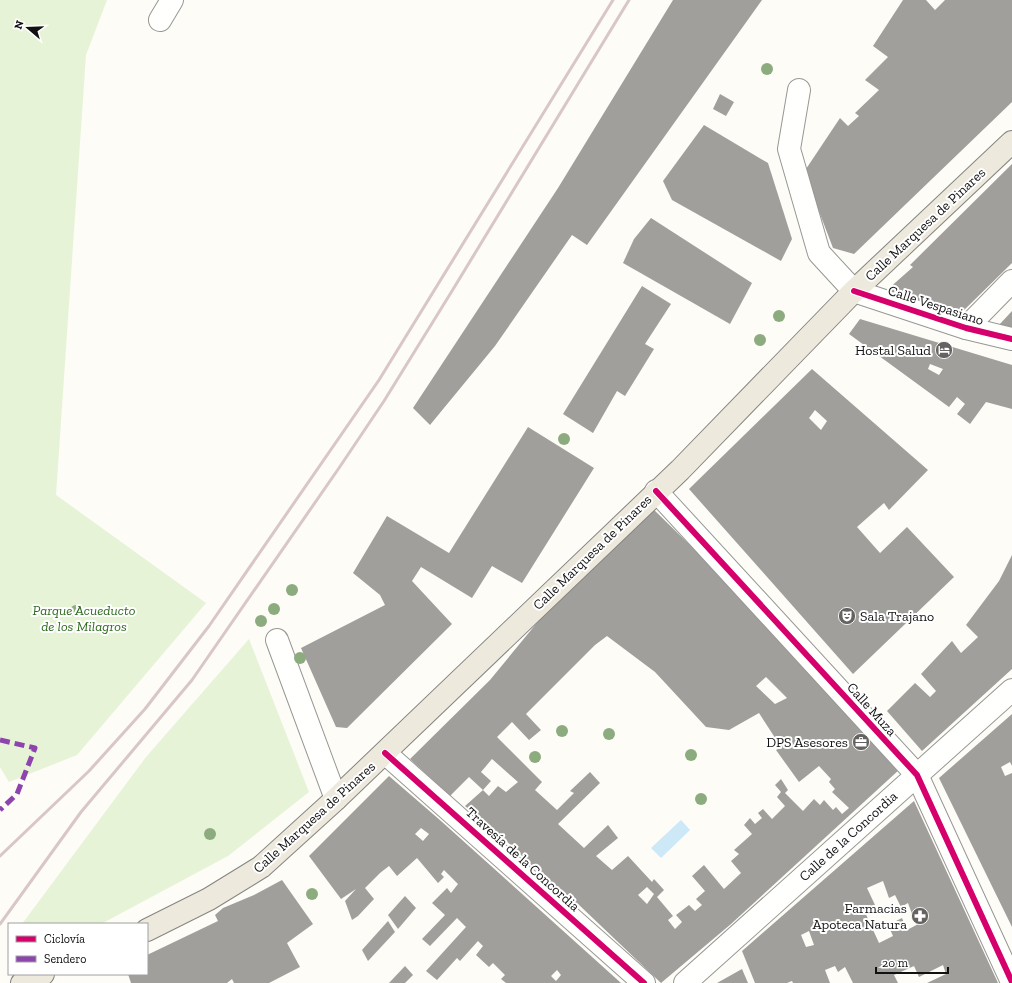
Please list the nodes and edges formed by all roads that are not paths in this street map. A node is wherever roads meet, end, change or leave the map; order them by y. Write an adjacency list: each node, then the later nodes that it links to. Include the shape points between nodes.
1 (172, 0): 2 (street)
2 (160, 20)
3 (800, 90): 6 (street, via 790,149 819,253)
4 (1012, 142): 6 (main road, Calle Marquesa de Pinares)
5 (1012, 282): 7 (street)
6 (854, 291): 7 (street, Calle Vespasiano); 9 (main road, Calle Marquesa de Pinares, via 680,470)
7 (966, 328): 8 (street, Calle Vespasiano)
8 (1012, 339)
9 (656, 491): 12 (main road, Calle Marquesa de Pinares); 13 (street, Calle Muza)
10 (277, 640): 14 (street)
11 (1012, 690): 13 (street, Calle de la Concordia)
12 (385, 753): 14 (main road, Calle Marquesa de Pinares); 19 (street, Travesía de la Concordia)
13 (916, 775): 17 (street, Calle Muza); 20 (street, Calle de la Concordia)
14 (336, 799): 15 (main road, Calle Marquesa de Pinares, via 261,867 209,899)
15 (148, 930)
16 (41, 975): 18 (main road)
17 (1012, 982)
18 (22, 983)
19 (644, 983)
20 (685, 983)

